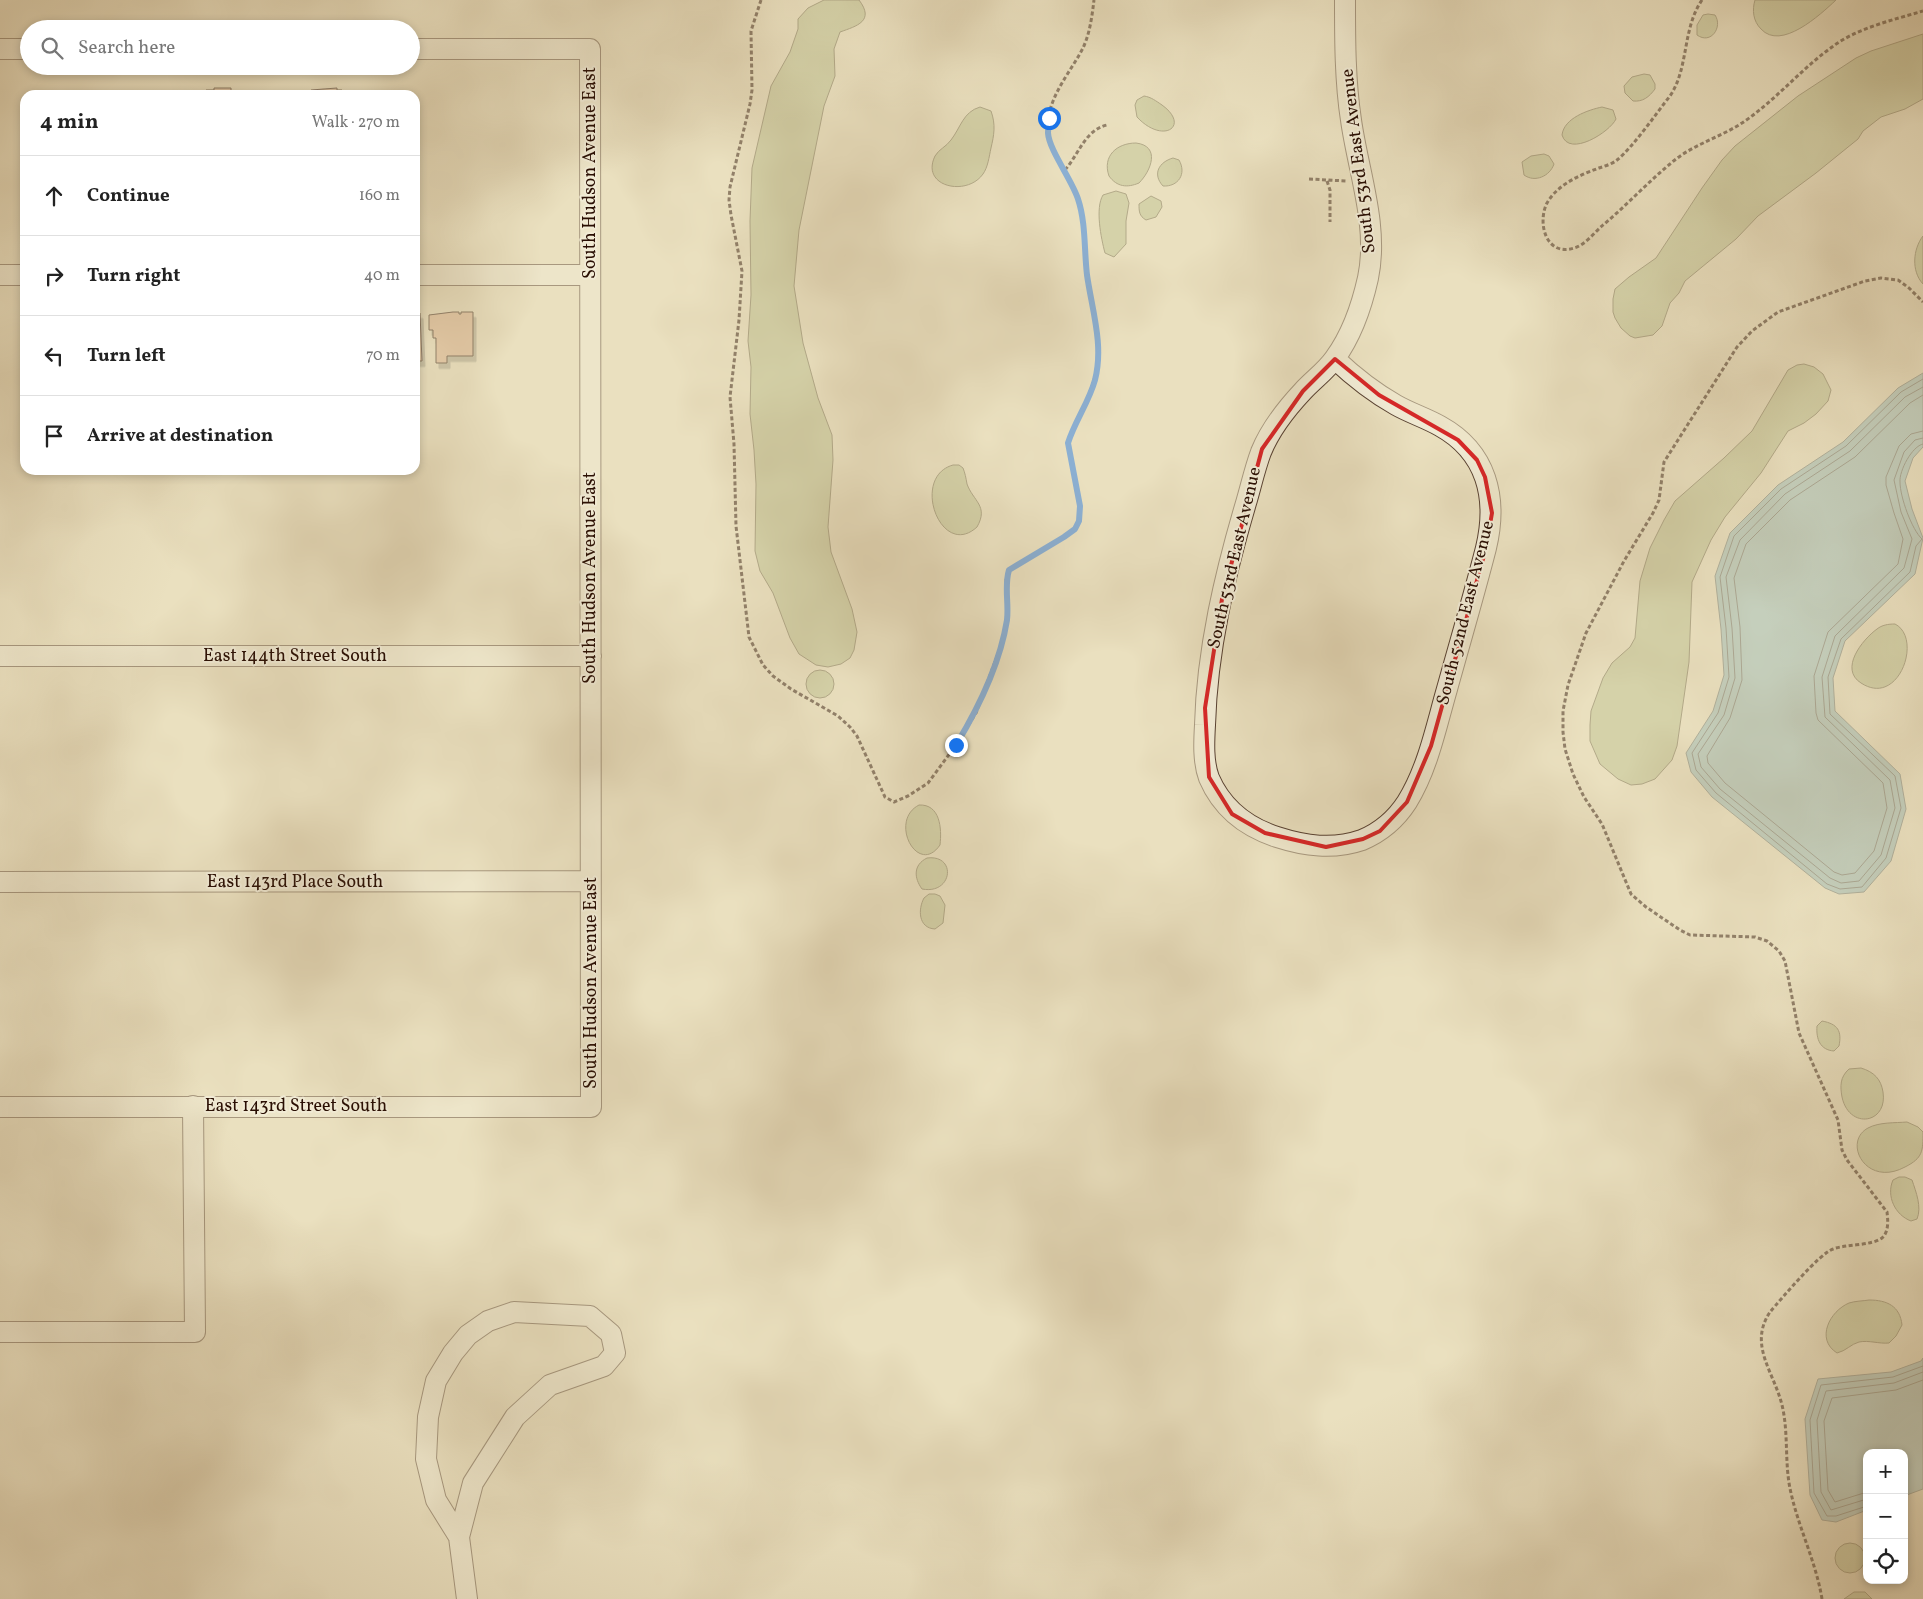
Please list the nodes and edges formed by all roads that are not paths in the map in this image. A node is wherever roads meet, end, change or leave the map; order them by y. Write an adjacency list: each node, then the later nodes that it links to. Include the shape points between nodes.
1 (1345, 0): 9 (street, South 53rd East Avenue, via 1350,118 1370,232 1371,258 1364,293 1348,338)
2 (0, 48): 3 (street)
3 (20, 48)
4 (420, 49): 8 (street, South Hudson Avenue East, via 590,49)
5 (0, 275): 6 (street)
6 (20, 275)
7 (420, 275): 8 (street)
8 (590, 275): 11 (street, South Hudson Avenue East)
9 (1335, 359): 12 (street, South 53rd East Avenue, via 1303,391 1262,449 1222,599 1208,679 1204,738 1209,777 1232,814 1265,833); 12 (street, South 52nd East Avenue, via 1371,390 1441,427 1470,452 1477,460 1490,492 1490,530 1431,746 1407,802 1380,831 1363,839 1326,847)
10 (0, 656): 11 (street, East 144th Street South)
11 (590, 656): 13 (street, South Hudson Avenue East)
12 (1287, 840)
13 (590, 881): 14 (street, East 143rd Place South); 16 (street, South Hudson Avenue East)
14 (0, 882)
15 (193, 1106): 16 (street, East 143rd Street South); 17 (street, East 143rd Street South); 18 (street, via 194,1332)
16 (591, 1106)
17 (0, 1107)
18 (0, 1332)
19 (459, 1537): 19 (street, via 473,1483 515,1417 550,1385 604,1366 615,1353 612,1334 590,1316 514,1312 488,1321 468,1335 436,1381 428,1417 426,1459 436,1500); 20 (street)
20 (467, 1599)

